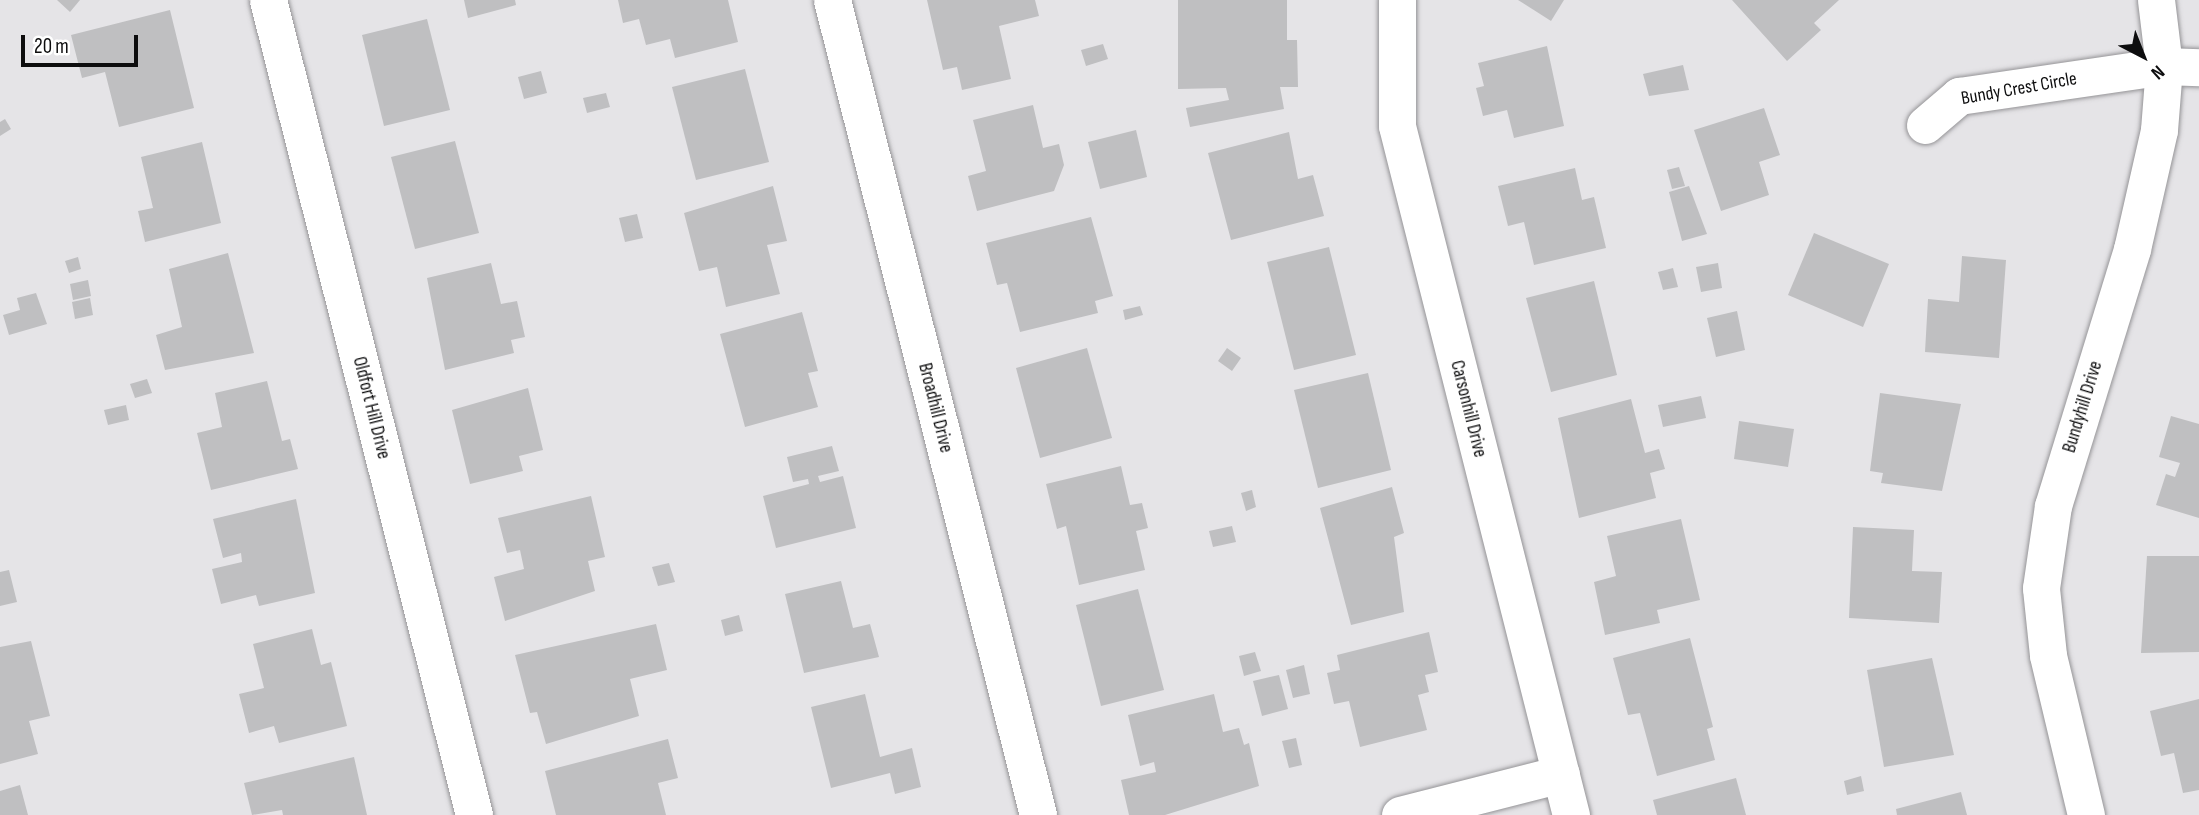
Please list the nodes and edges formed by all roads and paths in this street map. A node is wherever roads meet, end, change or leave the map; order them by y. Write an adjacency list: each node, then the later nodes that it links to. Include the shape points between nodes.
1 (268, 0): 8 (street, Oldfort Hill Drive)
2 (832, 0): 9 (street, Broadhill Drive)
3 (1397, 0): 7 (street, Carsonhill Drive, via 1396,126)
4 (2156, 0): 5 (street, Bundyhill Drive)
5 (2182, 66): 6 (street, Bundy Crest Circle, via 1959,96); 12 (street, Bundyhill Drive, via 2053,506 2041,588 2048,655)
6 (1925, 125)
7 (1561, 774): 10 (street); 11 (street, Carsonhill Drive)
8 (474, 815)
9 (1038, 815)
10 (1400, 815)
11 (1571, 815)
12 (2086, 815)

